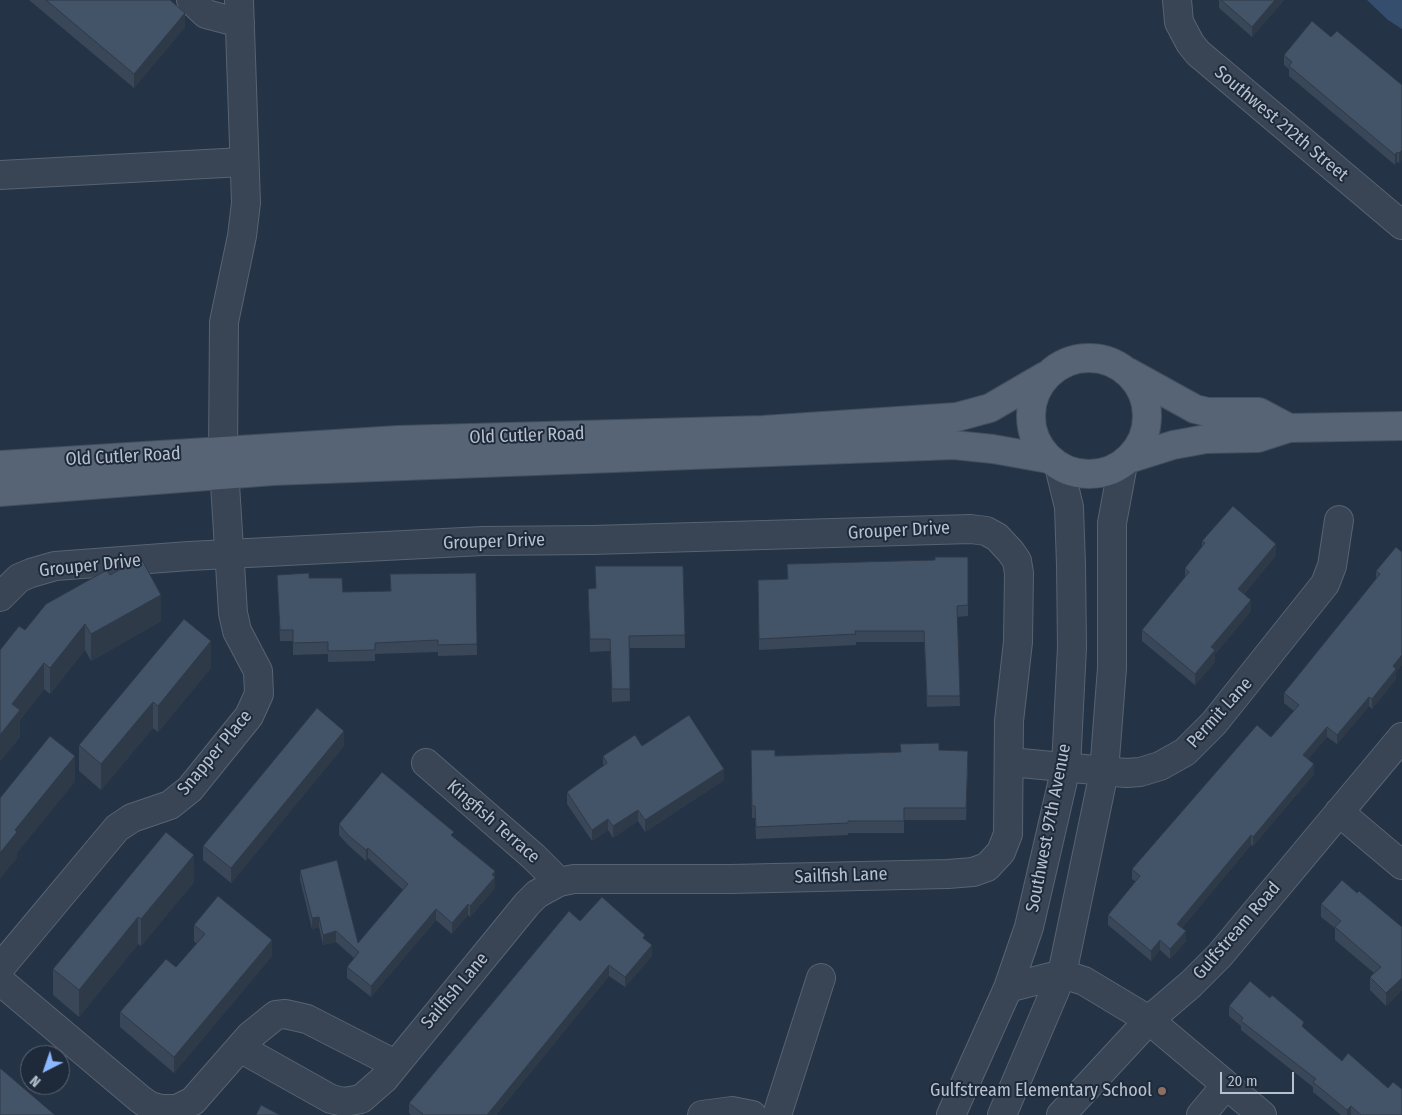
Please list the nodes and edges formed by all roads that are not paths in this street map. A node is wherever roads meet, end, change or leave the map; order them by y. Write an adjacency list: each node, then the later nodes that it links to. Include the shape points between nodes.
1 (190, 0): 3 (street, via 206,14)
2 (1177, 6): 6 (street, Southwest 212th Street, via 1184,33 1198,53)
3 (240, 11): 4 (street)
4 (244, 162): 5 (street); 12 (street, via 246,202 242,236 224,322)
5 (0, 175)
6 (1402, 225)
7 (1128, 372): 8 (main road, via 1108,360 1085,356 1063,362); 10 (main road, via 1195,408 1208,412 1259,412); 11 (main road, via 1142,390 1148,413 1144,436)
8 (1045, 376): 12 (main road, Old Cutler Road, via 990,408 957,417 763,430 398,440); 13 (main road, via 1033,396 1030,418 1036,441)
9 (1402, 426): 10 (main road)
10 (1289, 428): 11 (main road, via 1258,438 1206,439 1173,445)
11 (1127, 461): 13 (main road, via 1114,469 1092,475 1069,471); 23 (street, via 1112,522 1112,668)
12 (224, 463): 13 (main road, Old Cutler Road, via 273,471 954,445 993,449); 14 (main road, Old Cutler Road); 15 (main road, Old Cutler Road); 17 (street)
13 (1054, 463): 22 (street, Southwest 97th Avenue, via 1069,507 1072,565)
14 (0, 466)
15 (0, 492)
16 (1339, 520): 23 (street, Permit Lane, via 1334,560 1325,584 1196,742 1160,766 1140,772)
17 (230, 555): 18 (street, Grouper Drive, via 55,566 19,578); 20 (street, Grouper Drive, via 484,541 876,533 950,528 986,532 997,537 1011,552 1019,573 1018,642 1009,721); 27 (street, Snapper Place, via 234,622 260,679 253,709 179,798 117,828)
18 (0, 596)
19 (1402, 737): 24 (street, Gulfstream Road)
20 (1010, 762): 22 (street, Permit Lane); 26 (street, Sailfish Lane, via 1006,844 994,861 973,872)
21 (426, 763): 26 (street, Kingfish Terrace)
22 (1066, 767): 23 (street, Permit Lane); 31 (street, Southwest 97th Avenue, via 1029,926)
23 (1104, 772): 28 (street)
24 (1339, 812): 25 (street); 32 (street, Gulfstream Road, via 1220,955)
25 (1402, 865)
26 (558, 882): 34 (street, Sailfish Lane, via 527,904)
27 (0, 968)
28 (1062, 974): 31 (street); 32 (street, via 1084,981); 40 (street)
29 (822, 978): 38 (street)
30 (0, 981): 33 (street, via 150,1106 177,1109 193,1101)
31 (1008, 988): 39 (street, Southwest 97th Avenue)
32 (1149, 1020): 35 (street); 41 (street, Gulfstream Road)
33 (240, 1048): 34 (street, via 266,1021 276,1014 285,1014 306,1019); 34 (street, Sailfish Lane, via 321,1094 344,1102 361,1100 368,1095)
34 (395, 1064)
35 (1226, 1085): 42 (street); 43 (street)
36 (702, 1115): 37 (street, via 732,1111)
37 (752, 1115)
38 (777, 1115)
39 (951, 1115)
40 (1002, 1115)
41 (1061, 1115)
42 (1201, 1115)
43 (1262, 1115)

